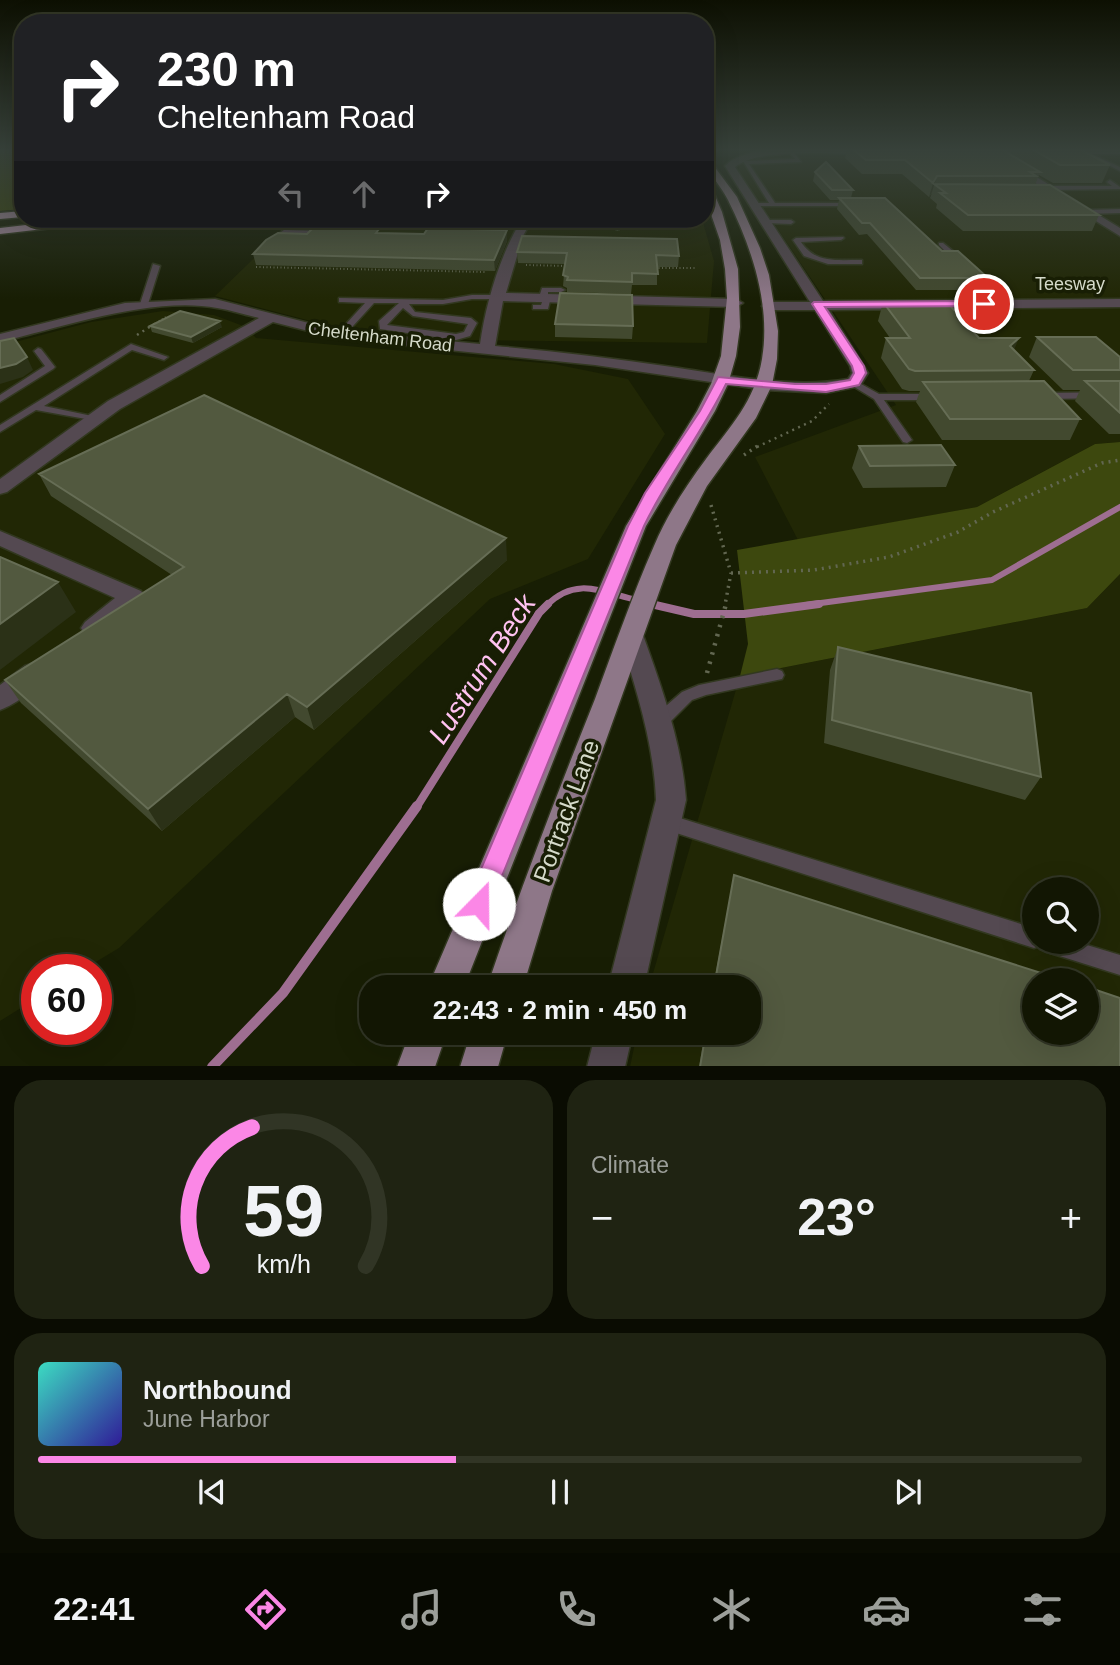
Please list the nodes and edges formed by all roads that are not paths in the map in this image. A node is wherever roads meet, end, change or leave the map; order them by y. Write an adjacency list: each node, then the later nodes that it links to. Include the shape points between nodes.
1 (733, 199): 32 (main road, Portrack Lane, via 751,235)
2 (751, 199): 5 (street)
3 (769, 199): 6 (lane)
4 (1065, 199): 10 (street)
5 (755, 205): 6 (lane); 11 (street)
6 (773, 205): 7 (lane)
7 (856, 205)
8 (714, 211): 27 (main road, Portrack Lane, via 733,269)
9 (1120, 211): 10 (lane)
10 (1086, 212): 16 (street)
11 (767, 222): 12 (lane); 30 (street)
12 (792, 222)
13 (519, 228): 22 (street, via 512,236)
14 (284, 232): 15 (lane)
15 (339, 233)
16 (1120, 233)
17 (841, 238): 19 (lane, via 796,240 806,255 828,262)
18 (941, 244): 31 (lane)
19 (859, 262)
20 (156, 266): 29 (lane)
21 (561, 290): 24 (lane, via 545,290)
22 (498, 297): 24 (street); 26 (lane); 36 (street)
23 (342, 300): 25 (lane)
24 (542, 300): 27 (street)
25 (371, 301): 26 (lane); 34 (lane)
26 (405, 302): 26 (lane, via 383,327 456,337 468,320 413,314)
27 (736, 303): 39 (main road, Portrack Lane, via 734,336)
28 (1120, 303): 31 (street, Teesway)
29 (144, 304): 33 (street, Cheltenham Road, via 215,303); 35 (street, Cheltenham Road)
30 (818, 304): 31 (street, Teesway); 32 (street, Teesway); 40 (street, via 858,366 860,373)
31 (1008, 304)
32 (769, 306): 41 (main road, Portrack Lane)
33 (268, 319): 34 (street, Cheltenham Road); 48 (street)
34 (340, 335): 36 (street, Cheltenham Road)
35 (0, 338)
36 (487, 350): 39 (street, Cheltenham Road, via 594,360)
37 (38, 351): 46 (lane, via 50,367)
38 (164, 357): 47 (lane, via 131,347)
39 (722, 380): 41 (street, Cheltenham Road); 64 (main road, Portrack Lane, via 707,411 652,493)
40 (854, 383): 41 (street, Cheltenham Road, via 826,388); 44 (lane)
41 (765, 385): 53 (main road, Portrack Lane, via 751,414 684,508)
42 (1026, 396): 43 (lane)
43 (1120, 396)
44 (877, 397): 45 (lane); 50 (lane)
45 (945, 397)
46 (0, 399)
47 (34, 407): 48 (lane); 49 (lane)
48 (93, 419): 51 (street)
49 (0, 429)
50 (907, 440)
51 (0, 488)
52 (0, 538): 54 (street, via 134,597)
53 (634, 629): 59 (street); 65 (main road, Portrack Lane)
54 (72, 644)
55 (51, 660): 58 (street)
56 (777, 675): 57 (lane)
57 (704, 689): 59 (lane, via 687,696)
58 (0, 699)
59 (656, 724): 60 (street, via 670,782)
60 (667, 822): 61 (lane); 66 (street)
61 (1022, 933)
62 (1087, 954): 63 (lane)
63 (1120, 964)
64 (451, 975)
65 (509, 975)
66 (629, 975)
67 (424, 1045): 70 (main road)
68 (485, 1045): 71 (main road)
69 (612, 1045): 72 (street)
70 (416, 1066)
71 (478, 1066)
72 (606, 1066)

